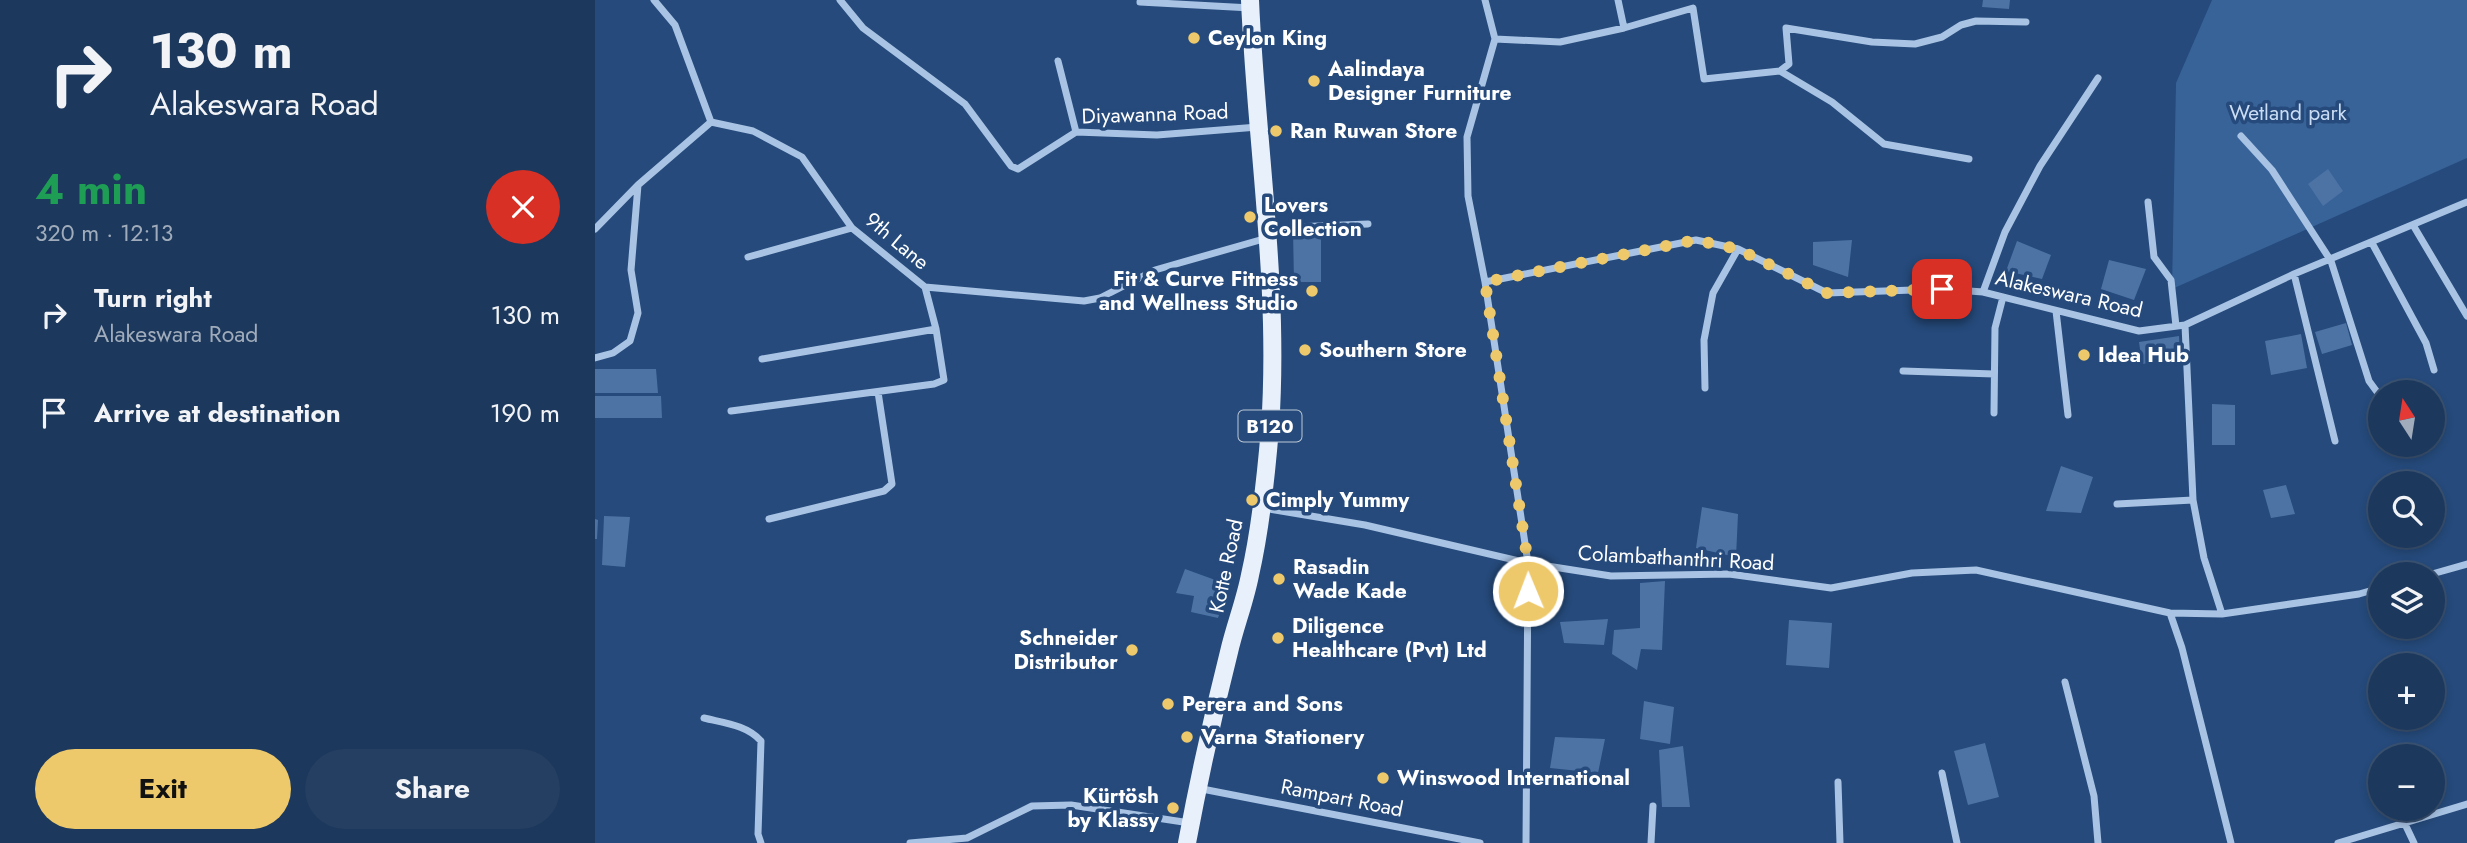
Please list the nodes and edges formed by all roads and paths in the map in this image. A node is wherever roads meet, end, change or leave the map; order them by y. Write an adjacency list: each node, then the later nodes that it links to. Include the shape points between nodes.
1 (654, 0): 13 (street, via 675,25)
2 (840, 0): 15 (street, Diyawanna Road, via 863,28 965,104 1011,166 1018,169)
3 (1485, 0): 9 (street)
4 (1618, 0): 8 (street)
5 (1140, 2): 6 (street)
6 (1250, 4): 14 (main road, Kotte Road / B120)
7 (2026, 22): 11 (street, via 1976,22 1915,44 1786,29 1789,64)
8 (1624, 28): 9 (street, via 1560,42); 11 (street, via 1693,9 1704,79)
9 (1495, 39): 31 (street, via 1467,137 1468,196)
10 (1058, 61): 15 (street)
11 (1780, 71): 17 (street, via 1832,102 1884,144)
12 (2098, 78): 33 (street, via 2040,166 2005,232)
13 (711, 122): 18 (street); 23 (street, 9th Lane, via 753,131 802,157)
14 (1258, 127): 15 (street, Diyawanna Road, via 1157,135); 25 (main road, Kotte Road / B120)
15 (1076, 132)
16 (2241, 135): 29 (street, via 2272,170)
17 (1969, 159)
18 (638, 185): 24 (street); 40 (street, via 631,270 638,313 630,341)
19 (2148, 202): 38 (street, via 2154,257 2171,280)
20 (2467, 202): 22 (street, Alakeswara Road)
21 (1368, 224): 25 (street, 9th Lane)
22 (2413, 225): 26 (street, Alakeswara Road); 36 (street)
23 (852, 228): 28 (street); 32 (street, 9th Lane)
24 (595, 229)
25 (1268, 232): 32 (street, 9th Lane, via 1155,270 1100,298 1084,301); 54 (main road, Kotte Road / B120, via 1273,371)
26 (2372, 243): 29 (street, Alakeswara Road); 42 (street, via 2426,343)
27 (1738, 249): 31 (street, Alakeswara Road, via 1696,240); 33 (street, Alakeswara Road, via 1827,293); 46 (street, via 1713,293 1704,340)
28 (748, 257)
29 (2331, 261): 30 (street, Alakeswara Road); 45 (street)
30 (2294, 274): 37 (street, Alakeswara Road); 51 (street)
31 (1485, 282): 56 (street)
32 (926, 287): 39 (street)
33 (1983, 292): 34 (street, Alakeswara Road)
34 (2003, 297): 35 (street, Alakeswara Road); 44 (street, via 1995,328)
35 (2056, 311): 38 (street, Alakeswara Road, via 2140,331); 50 (street)
36 (2467, 316)
37 (2185, 325): 38 (street, Alakeswara Road); 52 (street)
38 (2176, 326)
39 (936, 329): 41 (street); 47 (street, via 944,380)
40 (595, 358)
41 (762, 359)
42 (2434, 370)
43 (1903, 371): 44 (street)
44 (1994, 374): 49 (street)
45 (2369, 380)
46 (1705, 388)
47 (878, 392): 48 (street); 55 (street, via 892,484 884,491)
48 (731, 411)
49 (1994, 413)
50 (2069, 415)
51 (2335, 441)
52 (2193, 500): 53 (street); 61 (street, via 2204,558)
53 (2117, 504)
54 (1262, 508): 56 (street, Colambathanthri Road, via 1365,525); 66 (main road, Kotte Road / B120, via 1250,578)
55 (769, 519)
56 (1528, 563): 60 (street, Colambathanthri Road, via 1611,576 1729,574 1831,588 1912,573 1976,570); 76 (street)
57 (2467, 564): 58 (street)
58 (2445, 570)
59 (2368, 591): 61 (street, Colambathanthri Road)
60 (2170, 613): 61 (street, Colambathanthri Road); 81 (street)
61 (2222, 614)
62 (2065, 682): 80 (street, via 2094,796)
63 (704, 718): 72 (street, via 744,728 761,741)
64 (1942, 774): 79 (street)
65 (1837, 782): 78 (street)
66 (1197, 788): 70 (main road, Kotte Road / B120); 75 (street, Rampart Road)
67 (2465, 805): 69 (street); 71 (street)
68 (1653, 806): 77 (street)
69 (2467, 815)
70 (1191, 823): 73 (street, via 1071,805 1032,806 967,838); 74 (main road, Kotte Road / B120)
71 (2405, 824): 82 (street); 83 (street)
72 (761, 843)
73 (910, 843)
74 (1187, 843)
75 (1480, 843)
76 (1526, 843)
77 (1651, 843)
78 (1840, 843)
79 (1957, 843)
80 (2098, 843)
81 (2231, 843)
82 (2338, 843)
83 (2414, 843)

